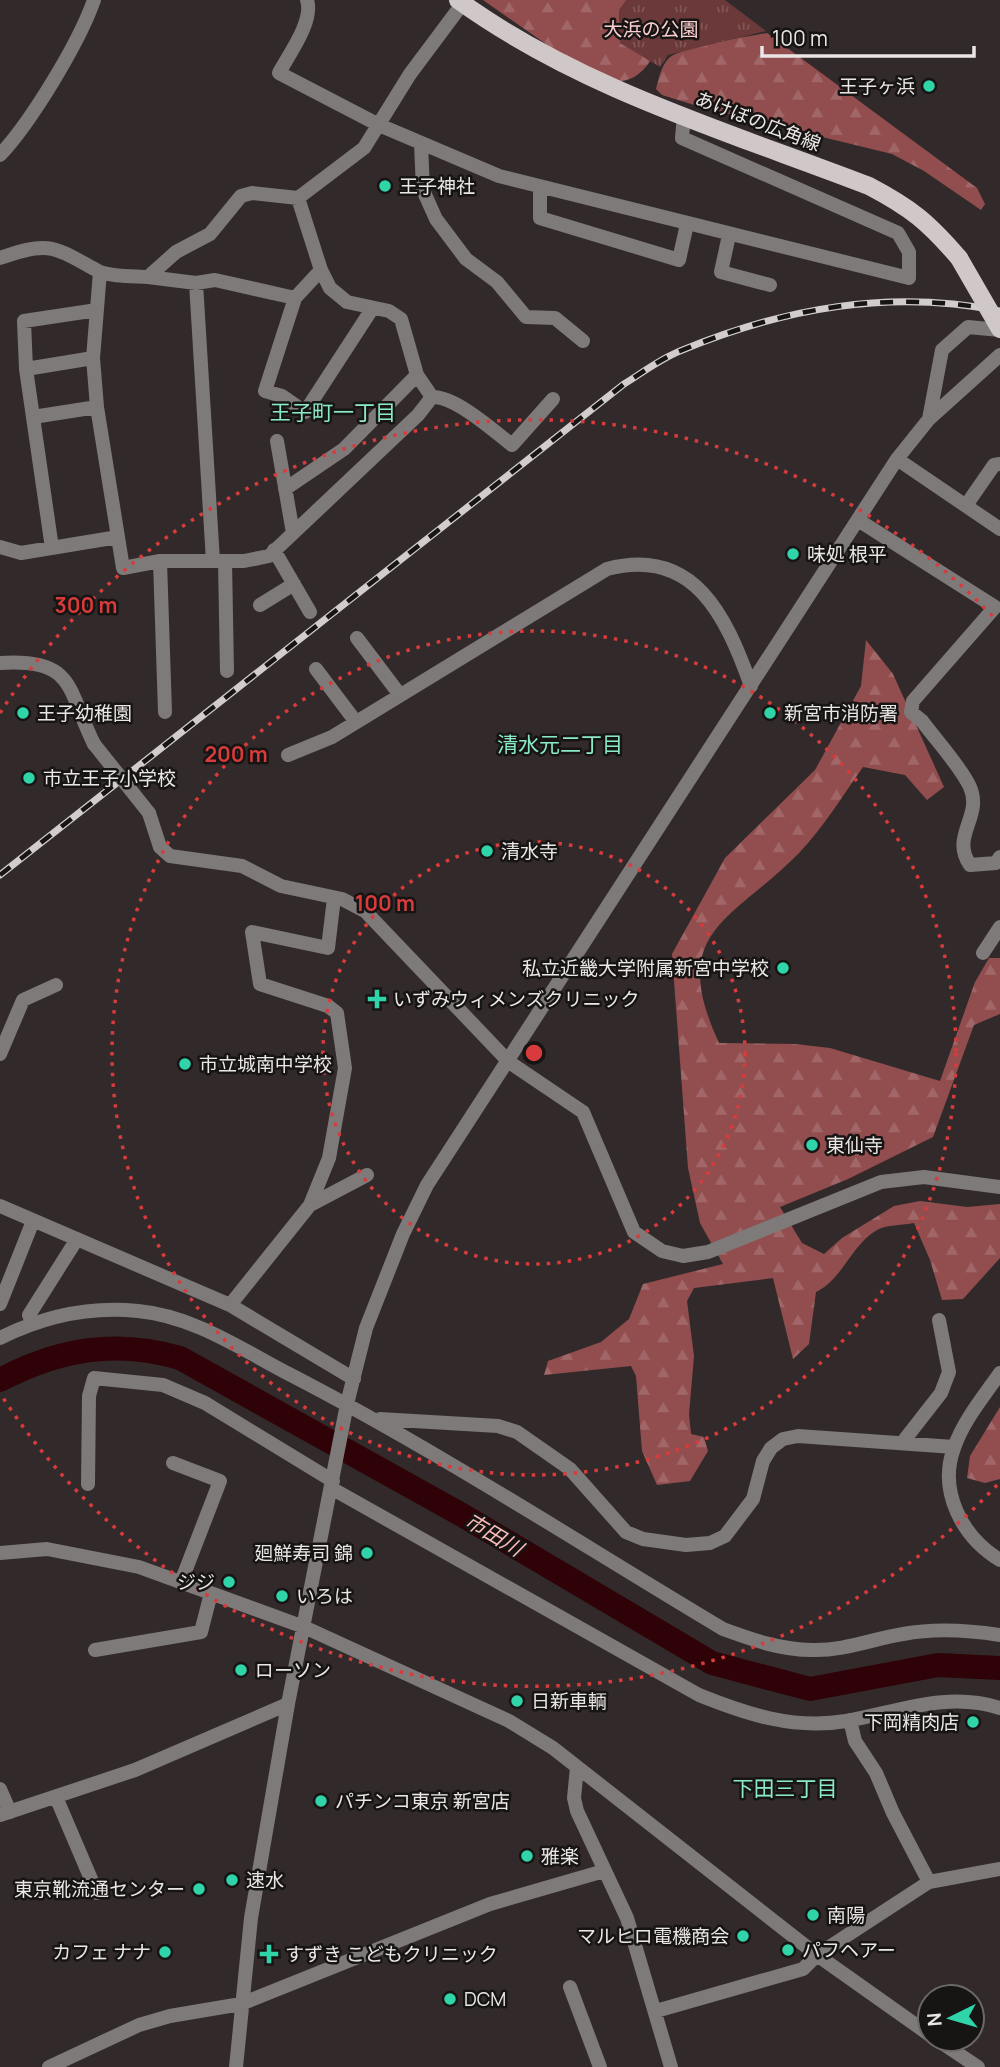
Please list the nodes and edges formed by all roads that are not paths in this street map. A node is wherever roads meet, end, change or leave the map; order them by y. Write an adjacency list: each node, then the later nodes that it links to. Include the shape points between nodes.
1 (94, 0): 7 (street, via 85,26 19,135)
2 (307, 0): 5 (street, via 310,8 279,73)
3 (461, 2): 4 (main road, あけぼの広角線, via 535,51 582,75); 5 (street)
4 (684, 115): 11 (street, via 682,138 898,233 909,252 909,278); 21 (main road, あけぼの広角線, bridge, via 870,186 910,207 959,258)
5 (379, 125): 6 (street); 9 (street, via 364,148)
6 (421, 144): 8 (street, via 499,176); 22 (street, via 423,190 436,219 466,260 497,282 526,317 555,318)
7 (0, 155)
8 (540, 187): 10 (street); 10 (street, via 540,218 679,260)
9 (298, 198): 13 (street); 15 (street, via 241,196 210,234 176,252)
10 (687, 225): 11 (street)
11 (729, 235): 17 (street, via 721,272)
12 (0, 258): 14 (street, via 35,246 62,251)
13 (321, 270): 18 (street); 19 (street, via 330,288 347,302)
14 (100, 272): 15 (street); 20 (street)
15 (148, 277): 16 (street)
16 (196, 283): 18 (street, via 215,281); 45 (street)
17 (770, 285)
18 (295, 298): 19 (street, via 265,391 305,412)
19 (372, 309): 26 (street, via 389,311 401,319)
20 (97, 310): 24 (street); 25 (street, via 24,321)
21 (1000, 329): 31 (street, via 968,327 942,350)
22 (583, 341)
23 (1000, 355): 31 (street)
24 (93, 358): 25 (street); 29 (street)
25 (26, 369): 30 (street)
26 (417, 375): 27 (street); 35 (street, via 344,449)
27 (432, 397): 28 (street, via 439,396 471,414 512,445); 39 (street)
28 (553, 399)
29 (97, 407): 30 (street); 40 (street)
30 (33, 417): 42 (street)
31 (929, 419): 33 (street)
32 (277, 441): 35 (street)
33 (897, 460): 36 (street); 37 (street)
34 (1000, 464): 36 (street, via 994,465)
35 (285, 489): 39 (street)
36 (967, 504): 38 (street)
37 (858, 520): 53 (street); 58 (street, via 995,607 913,701 911,712 970,787 974,806 963,854 970,865 979,866)
38 (1000, 529)
39 (293, 533): 43 (street)
40 (118, 537): 42 (street); 44 (street, via 123,568)
41 (0, 547): 42 (street, via 21,553)
42 (52, 548)
43 (274, 550): 45 (street, via 269,556); 46 (street)
44 (160, 561): 45 (street); 55 (street)
45 (219, 561): 52 (street)
46 (294, 584): 47 (street); 48 (street)
47 (260, 605)
48 (310, 612)
49 (357, 638): 54 (street)
50 (0, 663): 59 (street, bridge, via 30,661 59,674 74,690 94,744 149,813 160,847 170,856 242,866 281,886)
51 (316, 669): 56 (street)
52 (227, 671)
53 (751, 686): 54 (street, via 735,645 699,586 659,565 630,563 607,569); 64 (street)
54 (400, 695): 56 (street)
55 (165, 712)
56 (356, 722): 57 (street)
57 (288, 755)
58 (1000, 858)
59 (334, 898): 64 (street, via 365,911); 67 (street, via 328,948 253,932 260,984 328,1006 337,1013 341,1030 345,1068 339,1104 328,1158)
60 (1000, 927): 61 (street)
61 (983, 953)
62 (56, 985): 63 (street, via 23,1000)
63 (0, 1054)
64 (509, 1062): 66 (street, via 583,1112 634,1232 662,1251 683,1256 709,1252 881,1182 924,1177); 77 (street, via 427,1185 403,1234 366,1328)
65 (367, 1175): 67 (street)
66 (1000, 1187)
67 (310, 1205): 72 (street)
68 (0, 1206): 69 (street)
69 (33, 1221): 70 (street); 71 (street)
70 (77, 1239): 72 (street); 74 (street, via 29,1315)
71 (0, 1304)
72 (230, 1305): 77 (street)
73 (939, 1320): 80 (street, via 949,1372 941,1393)
74 (32, 1323): 75 (street); 78 (street, via 100,1310 140,1311 191,1322)
75 (0, 1338)
76 (1000, 1373): 81 (street)
77 (354, 1379): 78 (street)
78 (348, 1404): 79 (street); 83 (street)
79 (375, 1419): 80 (street, via 498,1426 517,1432 570,1469 626,1532 686,1545 725,1536 753,1499 763,1461 783,1439 798,1436); 90 (street, via 743,1637 782,1648 814,1650 936,1631)
80 (902, 1443): 81 (street)
81 (954, 1447): 86 (street, via 950,1491 960,1523)
82 (173, 1463): 87 (street, via 220,1481)
83 (332, 1484): 84 (street, via 195,1398 142,1380 94,1378 89,1396); 89 (street); 94 (street, via 699,1695 777,1721)
84 (88, 1485)
85 (0, 1553): 87 (street, via 47,1549 139,1567)
86 (1000, 1560)
87 (181, 1582): 88 (street)
88 (211, 1593): 89 (street); 91 (street, via 201,1632)
89 (304, 1626): 92 (street); 95 (street, via 509,1721)
90 (1000, 1635)
91 (95, 1650)
92 (288, 1704): 97 (street, via 135,1770); 105 (street)
93 (1000, 1708): 94 (street, via 944,1701)
94 (850, 1720): 101 (street, via 855,1741 876,1773)
95 (577, 1767): 100 (street, via 573,1798); 103 (street)
96 (0, 1788): 98 (street)
97 (56, 1797): 98 (street); 102 (street)
98 (5, 1814)
99 (1000, 1869): 101 (street)
100 (604, 1871): 105 (street, via 490,1904); 106 (street, via 627,1918)
101 (929, 1882): 103 (street)
102 (97, 1893)
103 (817, 1955): 106 (street, via 803,1969); 107 (street)
104 (570, 1987): 111 (street)
105 (241, 2004): 109 (street, via 139,2025); 110 (street)
106 (656, 2011): 112 (street)
107 (916, 2025)
108 (957, 2053): 113 (street)
109 (49, 2067)
110 (236, 2067)
111 (600, 2067)
112 (671, 2067)
113 (978, 2067)

